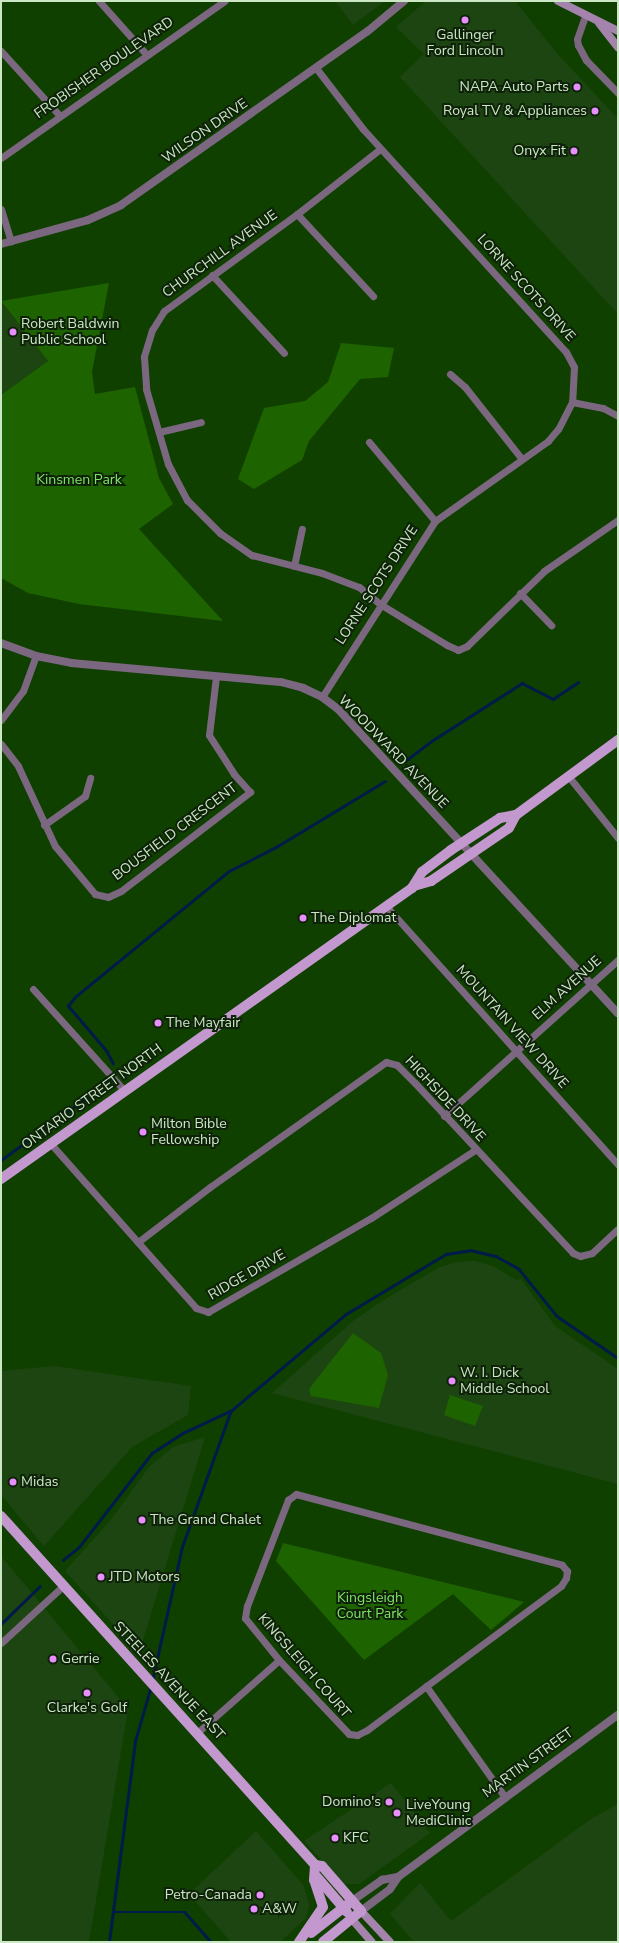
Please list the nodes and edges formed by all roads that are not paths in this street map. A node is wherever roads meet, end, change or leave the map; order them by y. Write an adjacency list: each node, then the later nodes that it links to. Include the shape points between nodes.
1 (99, 1): 10 (street)
2 (224, 1): 10 (street, FROBISHER BOULEVARD)
3 (404, 1): 11 (street, WILSON DRIVE, via 368,32)
4 (558, 1): 5 (main road)
5 (585, 16): 6 (main road); 12 (street, via 577,39 578,45 586,60)
6 (598, 23): 7 (main road); 8 (main road)
7 (618, 32)
8 (618, 47)
9 (1, 51): 13 (street)
10 (146, 54): 13 (street, FROBISHER BOULEVARD)
11 (316, 68): 14 (street, LORNE SCOTS DRIVE, via 344,107); 18 (street, WILSON DRIVE, via 121,205 88,220)
12 (618, 94)
13 (59, 115): 15 (street, FROBISHER BOULEVARD)
14 (380, 149): 17 (street, CHURCHILL AVENUE); 24 (street, LORNE SCOTS DRIVE, via 566,352 574,367)
15 (1, 158)
16 (1, 209): 18 (street)
17 (297, 214): 20 (street, CHURCHILL AVENUE); 21 (street)
18 (11, 241): 19 (street, WILSON DRIVE)
19 (1, 244)
20 (212, 275): 22 (street); 27 (street, CHURCHILL AVENUE, via 164,311 152,330 144,357 146,389)
21 (373, 296)
22 (284, 353)
23 (450, 374): 29 (street, via 465,386)
24 (572, 402): 25 (street, via 603,408); 29 (street, LORNE SCOTS DRIVE, via 553,435)
25 (618, 416)
26 (201, 422): 27 (street)
27 (159, 432): 33 (street, CHURCHILL AVENUE, via 168,464 187,500 220,533 252,555)
28 (368, 442): 31 (street)
29 (521, 458): 31 (street, LORNE SCOTS DRIVE)
30 (618, 520): 34 (street, via 544,571)
31 (435, 521): 35 (street, LORNE SCOTS DRIVE)
32 (302, 529): 33 (street)
33 (294, 566): 35 (street, CHURCHILL AVENUE, via 359,587)
34 (520, 593): 35 (street, CHURCHILL AVENUE, via 467,646 458,650); 36 (street)
35 (380, 604): 40 (street, LORNE SCOTS DRIVE)
36 (551, 625)
37 (1, 643): 38 (street, WOODWARD AVENUE)
38 (36, 656): 39 (street, WOODWARD AVENUE, via 71,663); 41 (street, via 23,691)
39 (216, 676): 40 (street, WOODWARD AVENUE, via 281,682); 47 (street, BOUSFIELD CRESCENT, via 209,735 234,774 250,792 121,891 108,897 99,896 89,888 55,846)
40 (322, 697): 49 (street, WOODWARD AVENUE, via 338,709)
41 (1, 720)
42 (618, 740): 44 (main road, ONTARIO STREET NORTH)
43 (1, 744): 47 (street, BOUSFIELD CRESCENT, via 18,766)
44 (569, 777): 46 (main road, ONTARIO STREET NORTH); 48 (street)
45 (90, 778): 47 (street, via 85,796)
46 (516, 815): 49 (main road, ONTARIO STREET NORTH, via 500,818); 50 (main road, ONTARIO STREET NORTH, via 509,828)
47 (44, 825)
48 (618, 838)
49 (462, 843): 50 (street, WOODWARD AVENUE); 51 (main road, ONTARIO STREET NORTH, via 422,872)
50 (471, 854): 51 (main road, ONTARIO STREET NORTH, via 431,881); 54 (street, WOODWARD AVENUE)
51 (414, 886): 52 (main road, ONTARIO STREET NORTH)
52 (386, 906): 57 (street, MOUNTAIN VIEW DRIVE); 58 (main road, ONTARIO STREET NORTH)
53 (618, 960): 54 (street, ELM AVENUE)
54 (592, 984): 56 (street, WOODWARD AVENUE); 57 (street, ELM AVENUE)
55 (33, 989): 58 (street)
56 (618, 1013)
57 (517, 1051): 59 (street, ELM AVENUE); 62 (street, MOUNTAIN VIEW DRIVE)
58 (125, 1091): 60 (main road, ONTARIO STREET NORTH)
59 (444, 1116): 61 (street, HIGHSIDE DRIVE); 65 (street, HIGHSIDE DRIVE, via 397,1065 386,1062 216,1182)
60 (51, 1144): 63 (main road, ONTARIO STREET NORTH); 65 (street, RIDGE DRIVE)
61 (475, 1150): 64 (street, HIGHSIDE DRIVE, via 573,1253 580,1256 592,1253); 65 (street, RIDGE DRIVE, via 371,1218 208,1312 196,1308)
62 (618, 1165)
63 (1, 1179)
64 (618, 1229)
65 (138, 1242)
66 (1, 1516): 67 (main road, STEELES AVENUE EAST)
67 (64, 1586): 68 (street); 72 (main road, STEELES AVENUE EAST)
68 (1, 1643)
69 (279, 1660): 70 (street, KINGSLEIGH COURT, via 345,1732 353,1735 367,1730); 70 (street, KINGSLEIGH COURT, via 250,1626 245,1618 245,1610 292,1495 566,1568 567,1574 561,1586); 72 (street)
70 (426, 1686): 73 (street)
71 (618, 1714): 73 (street, MARTIN STREET)
72 (198, 1732): 74 (main road, STEELES AVENUE EAST)
73 (505, 1797): 75 (street, MARTIN STREET)
74 (315, 1869): 76 (main road, STEELES AVENUE EAST, via 322,1866); 77 (main road, STEELES AVENUE EAST); 80 (main road, via 314,1880 323,1907)
75 (398, 1877): 76 (street, MARTIN STREET, via 382,1880); 78 (street, MARTIN STREET, via 390,1890)
76 (352, 1901): 77 (main road, MARTIN STREET); 78 (main road, STEELES AVENUE EAST)
77 (343, 1908): 79 (main road, STEELES AVENUE EAST); 80 (main road, MARTIN STREET)
78 (361, 1911): 79 (main road, MARTIN STREET); 83 (main road, STEELES AVENUE EAST)
79 (350, 1917): 81 (main road, MARTIN STREET); 82 (main road, STEELES AVENUE EAST)
80 (300, 1942)
81 (323, 1942)
82 (372, 1942)
83 (390, 1942)

